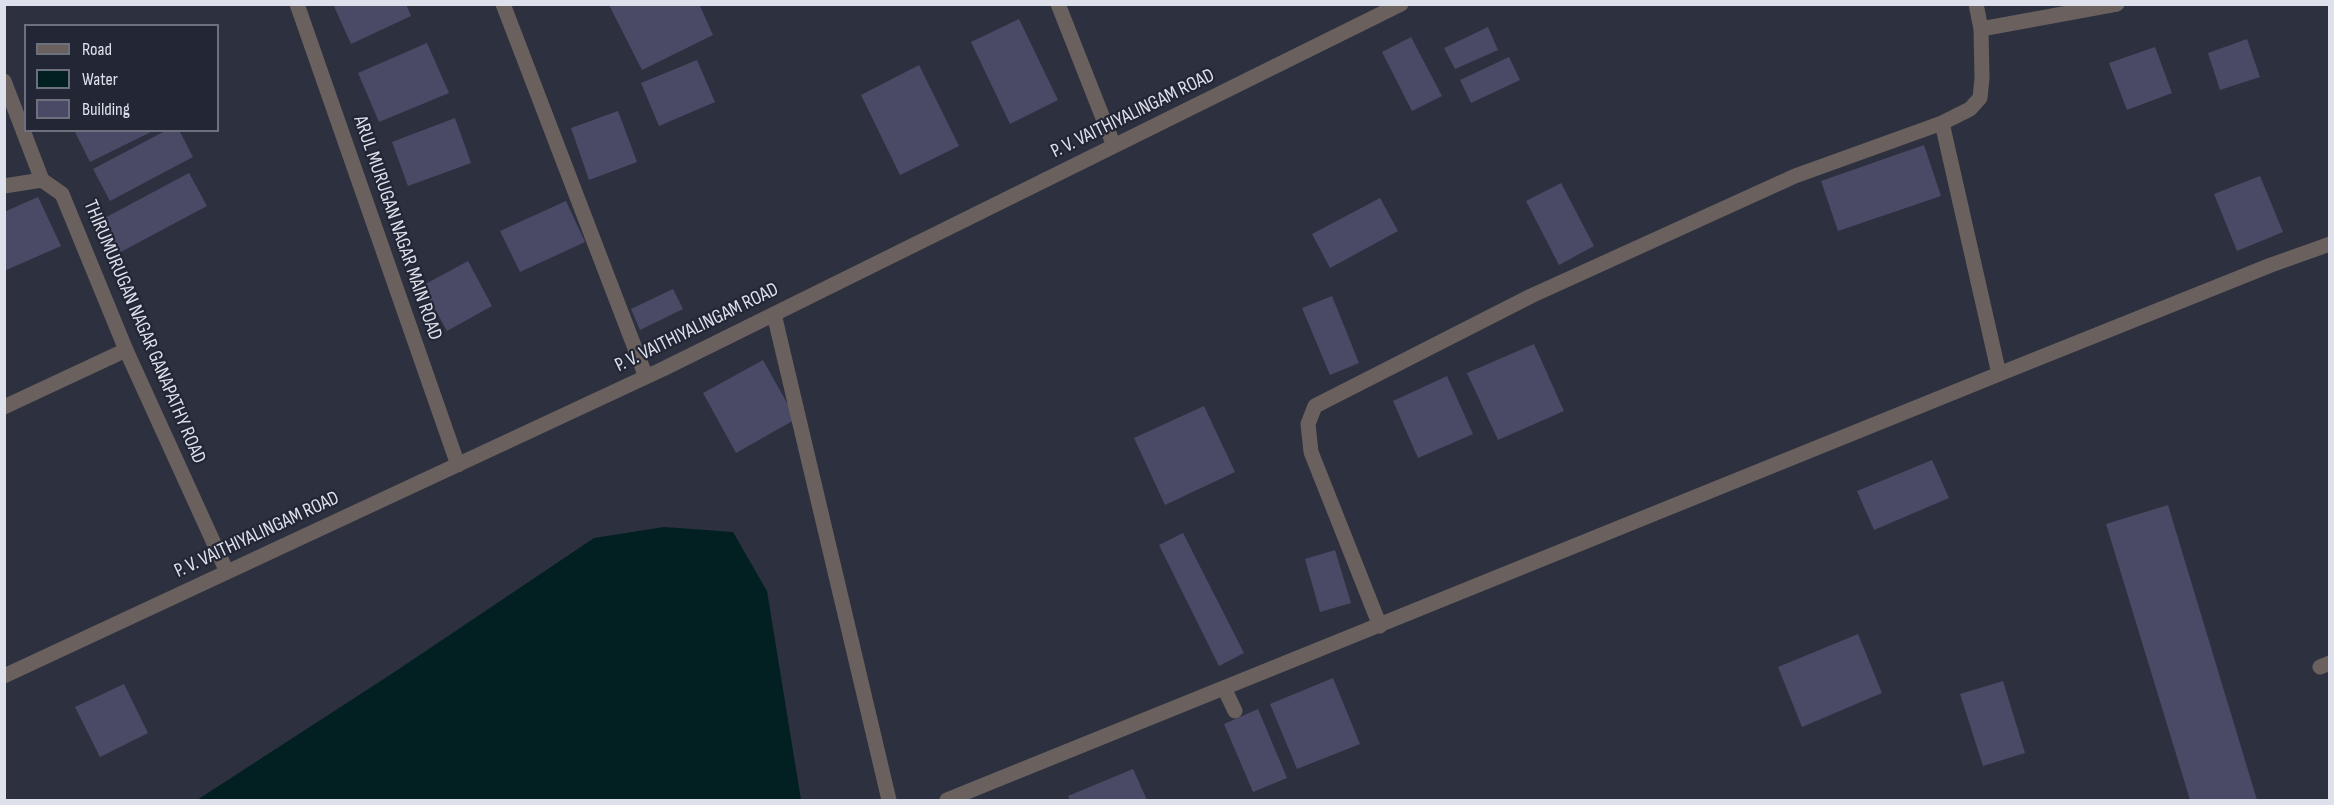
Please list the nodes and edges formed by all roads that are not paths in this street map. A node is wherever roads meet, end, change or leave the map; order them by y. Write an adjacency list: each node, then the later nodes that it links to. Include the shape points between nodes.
1 (297, 4): 19 (street, ARUL MURUGAN NAGAR MAIN ROAD)
2 (503, 4): 17 (street)
3 (1058, 4): 10 (street)
4 (1401, 4): 10 (street, P. V. VAITHIYALINGAM ROAD)
5 (1976, 4): 7 (street)
6 (2117, 4): 7 (street)
7 (1981, 29): 9 (street, via 1980,98 1971,109)
8 (4, 81): 11 (street, THIRUMURUGAN NAGAR GANAPATHY ROAD)
9 (1942, 123): 16 (street); 21 (street, via 1784,180 1531,296 1315,406 1308,424 1311,452)
10 (1114, 146): 14 (street, P. V. VAITHIYALINGAM ROAD)
11 (42, 180): 12 (street); 15 (street, THIRUMURUGAN NAGAR GANAPATHY ROAD, via 62,194)
12 (4, 186)
13 (2330, 244): 16 (street)
14 (774, 314): 17 (street, P. V. VAITHIYALINGAM ROAD); 25 (street)
15 (126, 350): 18 (street); 20 (street, THIRUMURUGAN NAGAR GANAPATHY ROAD)
16 (1999, 374): 21 (street)
17 (646, 377): 19 (street, P. V. VAITHIYALINGAM ROAD)
18 (4, 407)
19 (458, 465): 20 (street, P. V. VAITHIYALINGAM ROAD)
20 (227, 572): 22 (street, P. V. VAITHIYALINGAM ROAD)
21 (1380, 626): 23 (street)
22 (4, 676)
23 (1224, 688): 24 (street); 26 (street)
24 (1235, 711)
25 (889, 801)
26 (947, 801)

